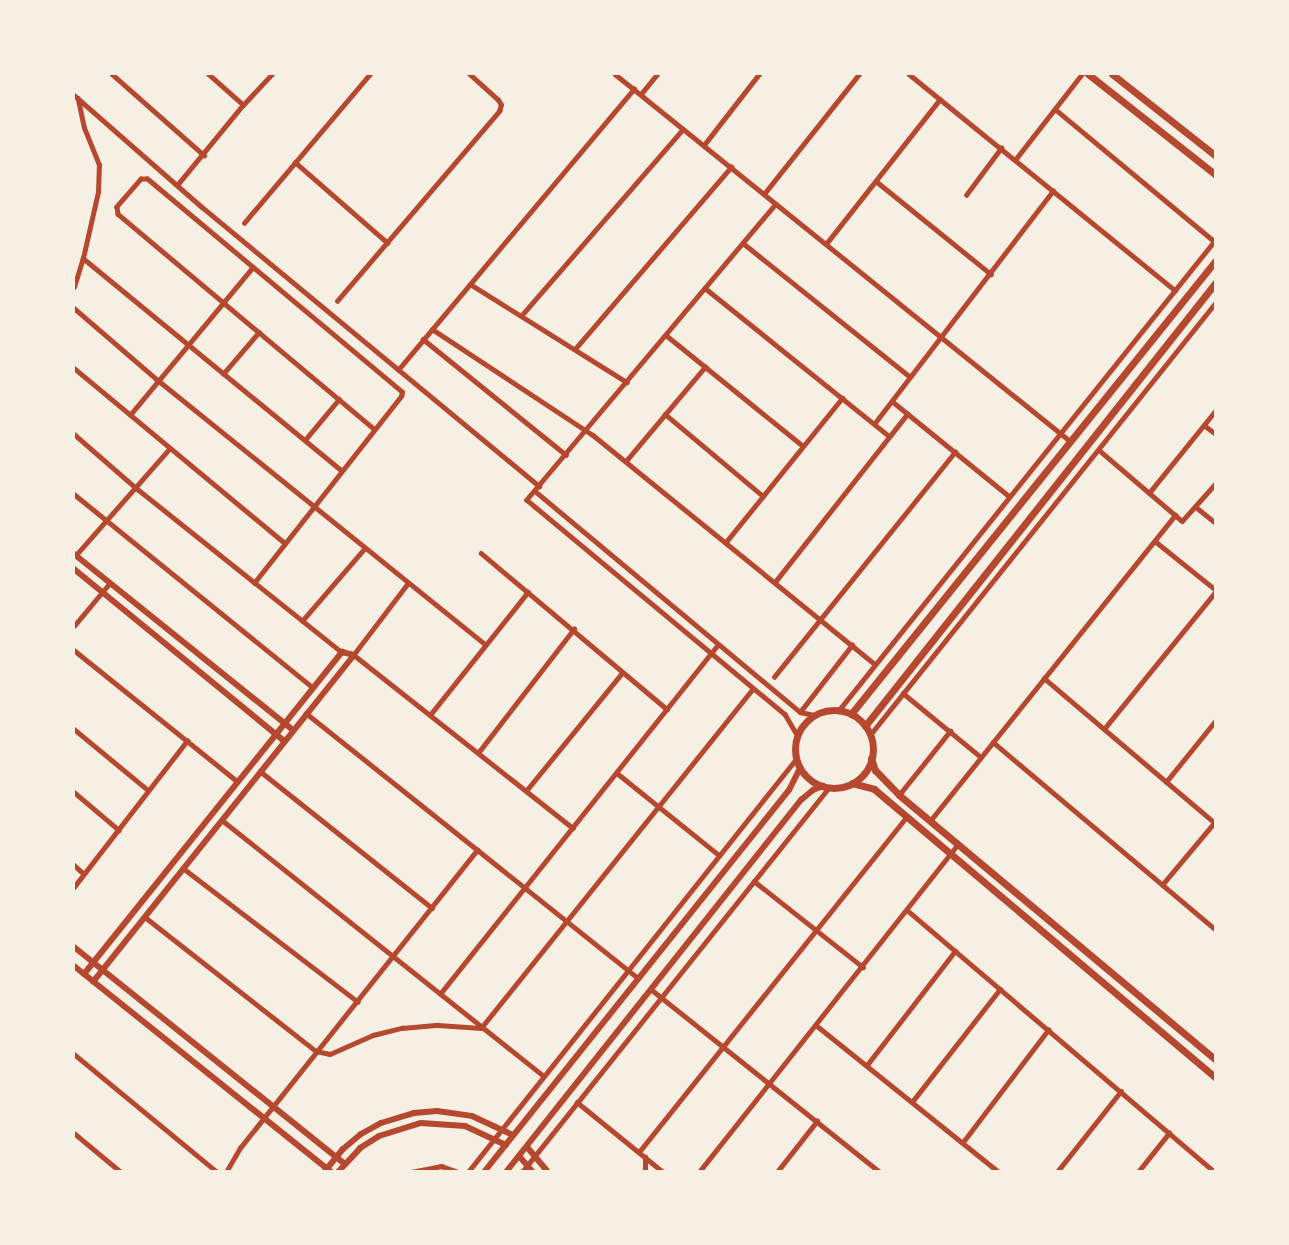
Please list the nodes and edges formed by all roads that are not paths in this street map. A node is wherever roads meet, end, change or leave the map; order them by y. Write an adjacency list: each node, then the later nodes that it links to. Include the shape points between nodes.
1 (112, 74): 23 (street)
2 (208, 74): 18 (street)
3 (272, 74): 18 (street)
4 (370, 74): 26 (street)
5 (469, 74): 37 (street, via 498,100 499,111)
6 (615, 74): 14 (street)
7 (657, 74): 15 (street)
8 (759, 74): 21 (street)
9 (859, 74): 32 (street)
10 (909, 74): 17 (street)
11 (1082, 74): 19 (street)
12 (1088, 74): 28 (main road)
13 (1112, 74): 24 (main road)
14 (634, 89): 15 (street); 46 (street)
15 (641, 94): 20 (street)
16 (76, 97): 30 (street); 40 (street, via 99,165 98,192)
17 (940, 99): 22 (street); 29 (street)
18 (243, 105): 23 (street)
19 (1055, 109): 25 (street); 36 (street)
20 (683, 129): 21 (street); 54 (street)
21 (704, 145): 27 (street)
22 (1001, 148): 25 (street); 33 (street)
23 (204, 155): 30 (street)
24 (1215, 156)
25 (1015, 159): 31 (street)
26 (295, 162): 35 (street); 37 (street)
27 (731, 167): 32 (street); 61 (street)
28 (1215, 175)
29 (876, 181): 39 (street); 43 (street)
30 (178, 184): 64 (street)
31 (1053, 191): 43 (street); 49 (street)
32 (764, 194): 34 (street)
33 (966, 195)
34 (776, 204): 38 (street); 39 (street)
35 (244, 223)
36 (1215, 240): 49 (street)
37 (388, 243): 50 (street)
38 (743, 243): 48 (street); 66 (street)
39 (826, 244): 58 (street)
40 (84, 258): 47 (street); 60 (street)
41 (1215, 260): 44 (main road)
42 (253, 267): 52 (street); 52 (street, via 144,177 117,207 118,214); 78 (street, via 400,388 401,396)
43 (991, 273): 58 (street)
44 (1205, 274): 45 (street); 85 (main road)
45 (1215, 282): 87 (main road)
46 (470, 284): 54 (street); 55 (street)
47 (74, 287)
48 (705, 288): 57 (street); 69 (street)
49 (1175, 290): 80 (street)
50 (337, 301)
51 (1215, 302): 89 (street)
52 (224, 303): 56 (street); 60 (street)
53 (74, 308): 67 (street)
54 (521, 316): 61 (street)
55 (432, 329): 59 (street); 79 (street)
56 (259, 332): 65 (street); 70 (street)
57 (666, 335): 62 (street); 68 (street)
58 (942, 337): 66 (street); 80 (street)
59 (423, 339): 64 (street); 91 (street)
60 (189, 345): 65 (street); 67 (street)
61 (574, 350): 68 (street)
62 (705, 367): 73 (street); 86 (street)
63 (74, 368): 75 (street)
64 (398, 370): 96 (street)
65 (224, 374): 84 (street)
66 (910, 377): 71 (street)
67 (159, 381): 75 (street); 103 (street)
68 (627, 382): 79 (street)
69 (842, 398): 76 (street); 86 (street)
70 (339, 399): 78 (street); 84 (street)
71 (892, 401): 74 (street); 76 (street)
72 (1215, 410): 77 (street)
73 (665, 414): 93 (street); 101 (street)
74 (907, 414): 83 (street); 90 (street)
75 (130, 415): 88 (street)
76 (874, 424): 83 (street)
77 (1204, 425): 82 (street); 99 (street)
78 (374, 429): 94 (street)
79 (586, 430): 91 (street); 93 (street)
80 (1059, 433): 85 (street); 102 (street)
81 (74, 434): 97 (street)
82 (1215, 434)
83 (889, 436): 115 (street)
84 (305, 440): 94 (street)
85 (1070, 441): 144 (main road)
86 (803, 446): 101 (street)
87 (1084, 447): 92 (street); 149 (main road)
88 (170, 448): 97 (street); 110 (street)
89 (1099, 450): 92 (street); 99 (street)
90 (955, 452): 102 (street); 123 (street)
91 (566, 455): 96 (street)
92 (1094, 456): 139 (street)
93 (626, 461): 109 (street)
94 (341, 470): 103 (street)
95 (1215, 483): 104 (street)
96 (539, 486): 98 (street)
97 (135, 487): 106 (street); 116 (street)
98 (535, 491): 127 (street); 131 (street, via 527,500)
99 (1149, 492): 105 (street)
100 (74, 495): 106 (street)
101 (763, 496): 109 (street)
102 (1009, 496): 133 (street)
103 (313, 507): 110 (street); 111 (street)
104 (1196, 507): 105 (street, via 1184,521); 107 (street)
105 (1175, 515): 108 (street)
106 (105, 521): 112 (street); 137 (street)
107 (1215, 523)
108 (1155, 541): 119 (street); 136 (street)
109 (726, 542): 115 (street)
110 (285, 543): 116 (street)
111 (364, 549): 118 (street); 122 (street)
112 (75, 554): 117 (street)
113 (481, 554): 120 (street)
114 (74, 569): 121 (street)
115 (775, 582): 123 (street)
116 (254, 583): 122 (street)
117 (110, 584): 121 (street); 148 (street)
118 (408, 584): 126 (street); 132 (street)
119 (1215, 590): 151 (street)
120 (528, 591): 125 (street); 126 (street)
121 (102, 593): 124 (street); 154 (street)
122 (302, 621): 130 (street)
123 (822, 621): 128 (street); 135 (street)
124 (74, 626)
125 (574, 629): 134 (street); 160 (street)
126 (485, 644): 145 (street)
127 (718, 645): 131 (street); 142 (street)
128 (852, 645): 133 (street); 142 (street)
129 (74, 650): 157 (street)
130 (342, 652): 132 (street); 137 (street)
131 (712, 653): 138 (street); 140 (street)
132 (354, 655): 143 (street); 145 (street)
133 (875, 664): 141 (street)
134 (622, 673): 140 (street); 172 (street)
135 (774, 677)
136 (1044, 678): 151 (street); 159 (street)
137 (312, 687): 148 (street)
138 (753, 687): 155 (street, via 790,719); 175 (street)
139 (903, 693): 153 (street); 156 (street)
140 (667, 710): 166 (street)
141 (839, 710): 144 (main road); 146 (main road)
142 (800, 712): 146 (street)
143 (306, 713): 152 (street); 183 (street)
144 (850, 714): 149 (main road)
145 (430, 715): 160 (street)
146 (814, 715): 155 (main road)
147 (1215, 720): 168 (street)
148 (284, 723): 152 (street); 154 (street)
149 (865, 726): 156 (main road)
150 (74, 729): 171 (street)
151 (1104, 729): 168 (street)
152 (293, 730): 158 (street)
153 (950, 731): 161 (street); 174 (street)
154 (275, 733): 158 (street); 167 (street)
155 (797, 735): 163 (main road)
156 (870, 735): 162 (main road)
157 (187, 741): 167 (street); 171 (street)
158 (284, 741): 165 (street)
159 (993, 742): 161 (street); 190 (street)
160 (478, 753): 172 (street)
161 (981, 757): 178 (street)
162 (871, 758): 169 (main road); 174 (main road, via 874,770)
163 (796, 759): 164 (main road); 185 (street)
164 (800, 768): 170 (main road, via 810,779); 208 (street, via 789,790)
165 (260, 771): 177 (street); 193 (street)
166 (617, 773): 175 (street); 180 (street)
167 (237, 781): 202 (street)
168 (1166, 782): 179 (street)
169 (852, 783): 170 (main road); 176 (main road, via 870,786)
170 (826, 786): 189 (street); 211 (street, via 801,800)
171 (148, 790): 181 (street)
172 (526, 791): 180 (street)
173 (74, 792): 181 (street)
174 (899, 795): 178 (main road)
175 (658, 807): 185 (street); 196 (street)
176 (906, 817): 184 (main road); 197 (street)
177 (222, 820): 187 (street); 201 (street)
178 (930, 821): 182 (main road)
179 (1215, 824): 190 (street)
180 (573, 828): 192 (street)
181 (119, 830): 188 (street)
182 (958, 844): 184 (street); 221 (main road)
183 (477, 850): 192 (street); 193 (street)
184 (951, 853): 194 (street); 224 (main road)
185 (719, 855): 206 (street)
186 (74, 866): 188 (street)
187 (183, 868): 195 (street); 214 (street)
188 (84, 874): 191 (street)
189 (754, 881): 197 (street); 213 (street)
190 (1162, 885): 198 (street)
191 (74, 887)
192 (525, 889): 196 (street); 212 (street)
193 (432, 908): 201 (street)
194 (906, 910): 200 (street); 204 (street)
195 (145, 916): 205 (street); 219 (street)
196 (566, 921): 206 (street); 216 (street)
197 (814, 930): 204 (street); 218 (street)
198 (1215, 930)
199 (74, 947): 202 (street)
200 (955, 951): 210 (street); 222 (street)
201 (395, 956): 212 (street); 214 (street)
202 (93, 963): 205 (street); 207 (street)
203 (74, 966): 207 (street)
204 (863, 967): 215 (street)
205 (103, 971): 209 (street); 229 (street)
206 (628, 971): 208 (street); 223 (street)
207 (84, 974): 209 (street)
208 (638, 978): 235 (street)
209 (93, 982): 230 (street)
210 (1000, 989): 217 (street); 228 (street)
211 (652, 990): 213 (street); 239 (street)
212 (440, 994): 216 (street)
213 (661, 997): 218 (street); 227 (street)
214 (358, 1002): 219 (street)
215 (816, 1024): 222 (street); 225 (street)
216 (481, 1028): 219 (street, via 402,1028 373,1035 330,1054); 223 (street)
217 (1048, 1030): 226 (street); 237 (street)
218 (723, 1046): 225 (street); 240 (street)
219 (316, 1051): 229 (street)
220 (74, 1054): 249 (street)
221 (1215, 1060)
222 (867, 1065): 228 (street)
223 (544, 1076): 232 (street)
224 (1215, 1078)
225 (769, 1084): 231 (street); 262 (street)
226 (1121, 1091): 233 (street); 266 (street)
227 (577, 1102): 240 (street); 241 (street)
228 (912, 1102): 237 (street)
229 (274, 1107): 230 (street); 243 (street)
230 (265, 1119): 247 (street); 250 (street)
231 (817, 1121): 263 (street); 264 (street)
232 (503, 1128): 235 (street); 236 (street); 243 (street, via 460,1113 414,1113 371,1128)
233 (1169, 1133): 267 (street); 268 (street)
234 (74, 1134): 248 (street)
235 (513, 1135): 238 (street)
236 (495, 1138): 238 (street); 245 (street, via 454,1124 410,1125 369,1142); 254 (street)
237 (963, 1142): 265 (street)
238 (506, 1145): 255 (street)
239 (527, 1147): 241 (street); 242 (street)
240 (639, 1152): 244 (street)
241 (536, 1155): 246 (street); 259 (street)
242 (519, 1156): 246 (street); 256 (street)
243 (335, 1157): 245 (street); 247 (street)
244 (645, 1157): 260 (street); 261 (street)
245 (344, 1163): 251 (street)
246 (528, 1165): 257 (street); 258 (street)
247 (327, 1170)
248 (121, 1172)
249 (218, 1172)
250 (226, 1172)
251 (338, 1172)
252 (411, 1172): 253 (street, via 441,1166)
253 (458, 1172)
254 (468, 1172)
255 (484, 1172)
256 (506, 1172)
257 (522, 1172)
258 (533, 1172)
259 (548, 1172)
260 (645, 1172)
261 (663, 1172)
262 (699, 1172)
263 (777, 1172)
264 (880, 1172)
265 (999, 1172)
266 (1057, 1172)
267 (1138, 1172)
268 (1215, 1172)

